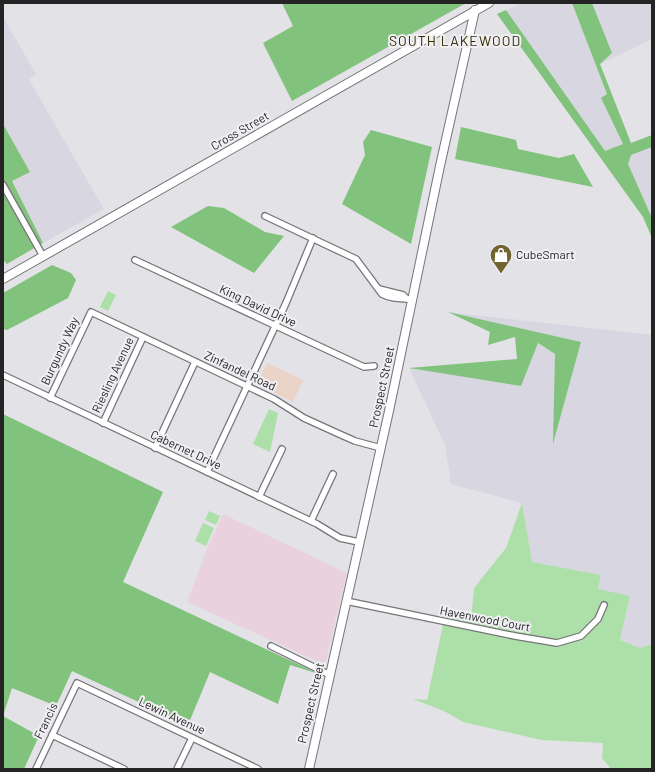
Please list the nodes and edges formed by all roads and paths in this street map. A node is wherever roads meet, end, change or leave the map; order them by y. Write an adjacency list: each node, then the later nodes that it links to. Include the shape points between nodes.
1 (489, 3): 2 (street, Cross Street)
2 (475, 10): 6 (street, Cross Street); 9 (street, Prospect Street)
3 (3, 185): 6 (street)
4 (265, 216): 5 (street)
5 (313, 238): 9 (street, via 356,259 382,294 398,300); 11 (street)
6 (43, 256): 8 (street, Cross Street)
7 (135, 260): 11 (street, King David Drive)
8 (3, 279)
9 (410, 299): 20 (street, Prospect Street)
10 (91, 312): 12 (street, Zinfandel Road); 17 (street, Burgundy Way)
11 (275, 326): 14 (street, King David Drive, via 364,368); 16 (street)
12 (143, 337): 13 (street, Zinfandel Road); 18 (street, Riesling Avenue)
13 (195, 362): 16 (street, Zinfandel Road); 19 (street)
14 (374, 366)
15 (3, 375): 17 (street, Cabernet Drive)
16 (247, 386): 20 (street, Zinfandel Road, via 304,418 356,441); 22 (street)
17 (50, 398): 18 (street, Cabernet Drive)
18 (103, 423): 19 (street, Cabernet Drive)
19 (155, 448): 22 (street, Cabernet Drive)
20 (381, 448): 26 (street, Prospect Street)
21 (282, 449): 24 (street)
22 (207, 472): 24 (street, Cabernet Drive)
23 (333, 474): 25 (street)
24 (259, 497): 25 (street, Cabernet Drive)
25 (311, 521): 26 (street, Cabernet Drive, via 340,538)
26 (359, 542): 27 (street, Prospect Street)
27 (346, 601): 28 (street, Havenwood Court, via 557,643 581,636 598,619); 30 (street, Prospect Street)
28 (604, 606)
29 (270, 646): 30 (street)
30 (330, 675): 38 (street, Prospect Street)
31 (77, 683): 32 (street, Francis); 33 (street, Lewin Avenue)
32 (52, 735): 34 (street, Francis); 35 (street)
33 (192, 738): 36 (street); 37 (street, Lewin Avenue)
34 (36, 769)
35 (124, 769)
36 (177, 769)
37 (258, 769)
38 (309, 769)

